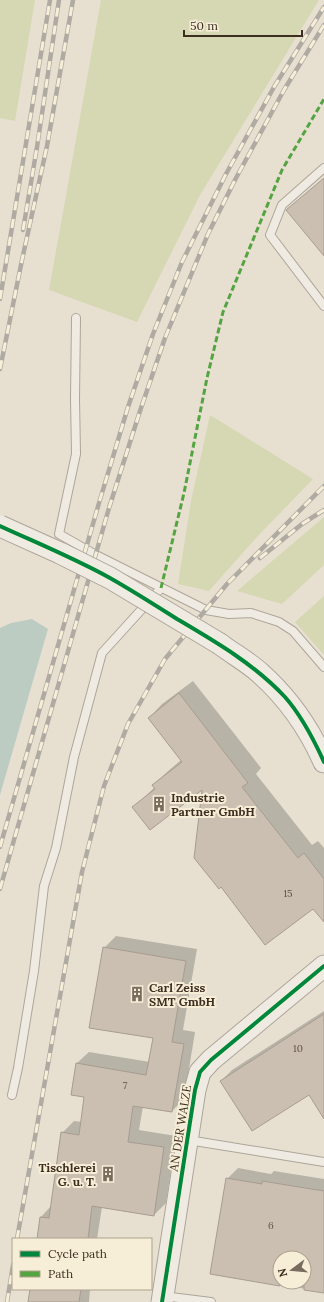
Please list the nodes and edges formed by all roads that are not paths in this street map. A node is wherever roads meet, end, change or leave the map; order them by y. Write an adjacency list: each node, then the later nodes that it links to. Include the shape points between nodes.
1 (324, 168): 2 (lane, via 282,205 270,235)
2 (324, 306)
3 (76, 318): 5 (lane, via 76,454 59,534)
4 (0, 526): 7 (street, bridge, via 110,578 220,644 259,672 286,698 318,747)
5 (161, 588): 6 (lane, via 206,610 229,614 251,613 279,622 293,631); 9 (lane, via 102,653 74,757 56,848 44,886 34,971)
6 (324, 667)
7 (324, 762)
8 (324, 966): 10 (street, AN DER WALZE, via 221,1051 200,1072)
9 (12, 1095)
10 (187, 1140): 11 (lane); 12 (street, AN DER WALZE)
11 (324, 1162)
12 (162, 1299): 13 (lane)
13 (211, 1302)

